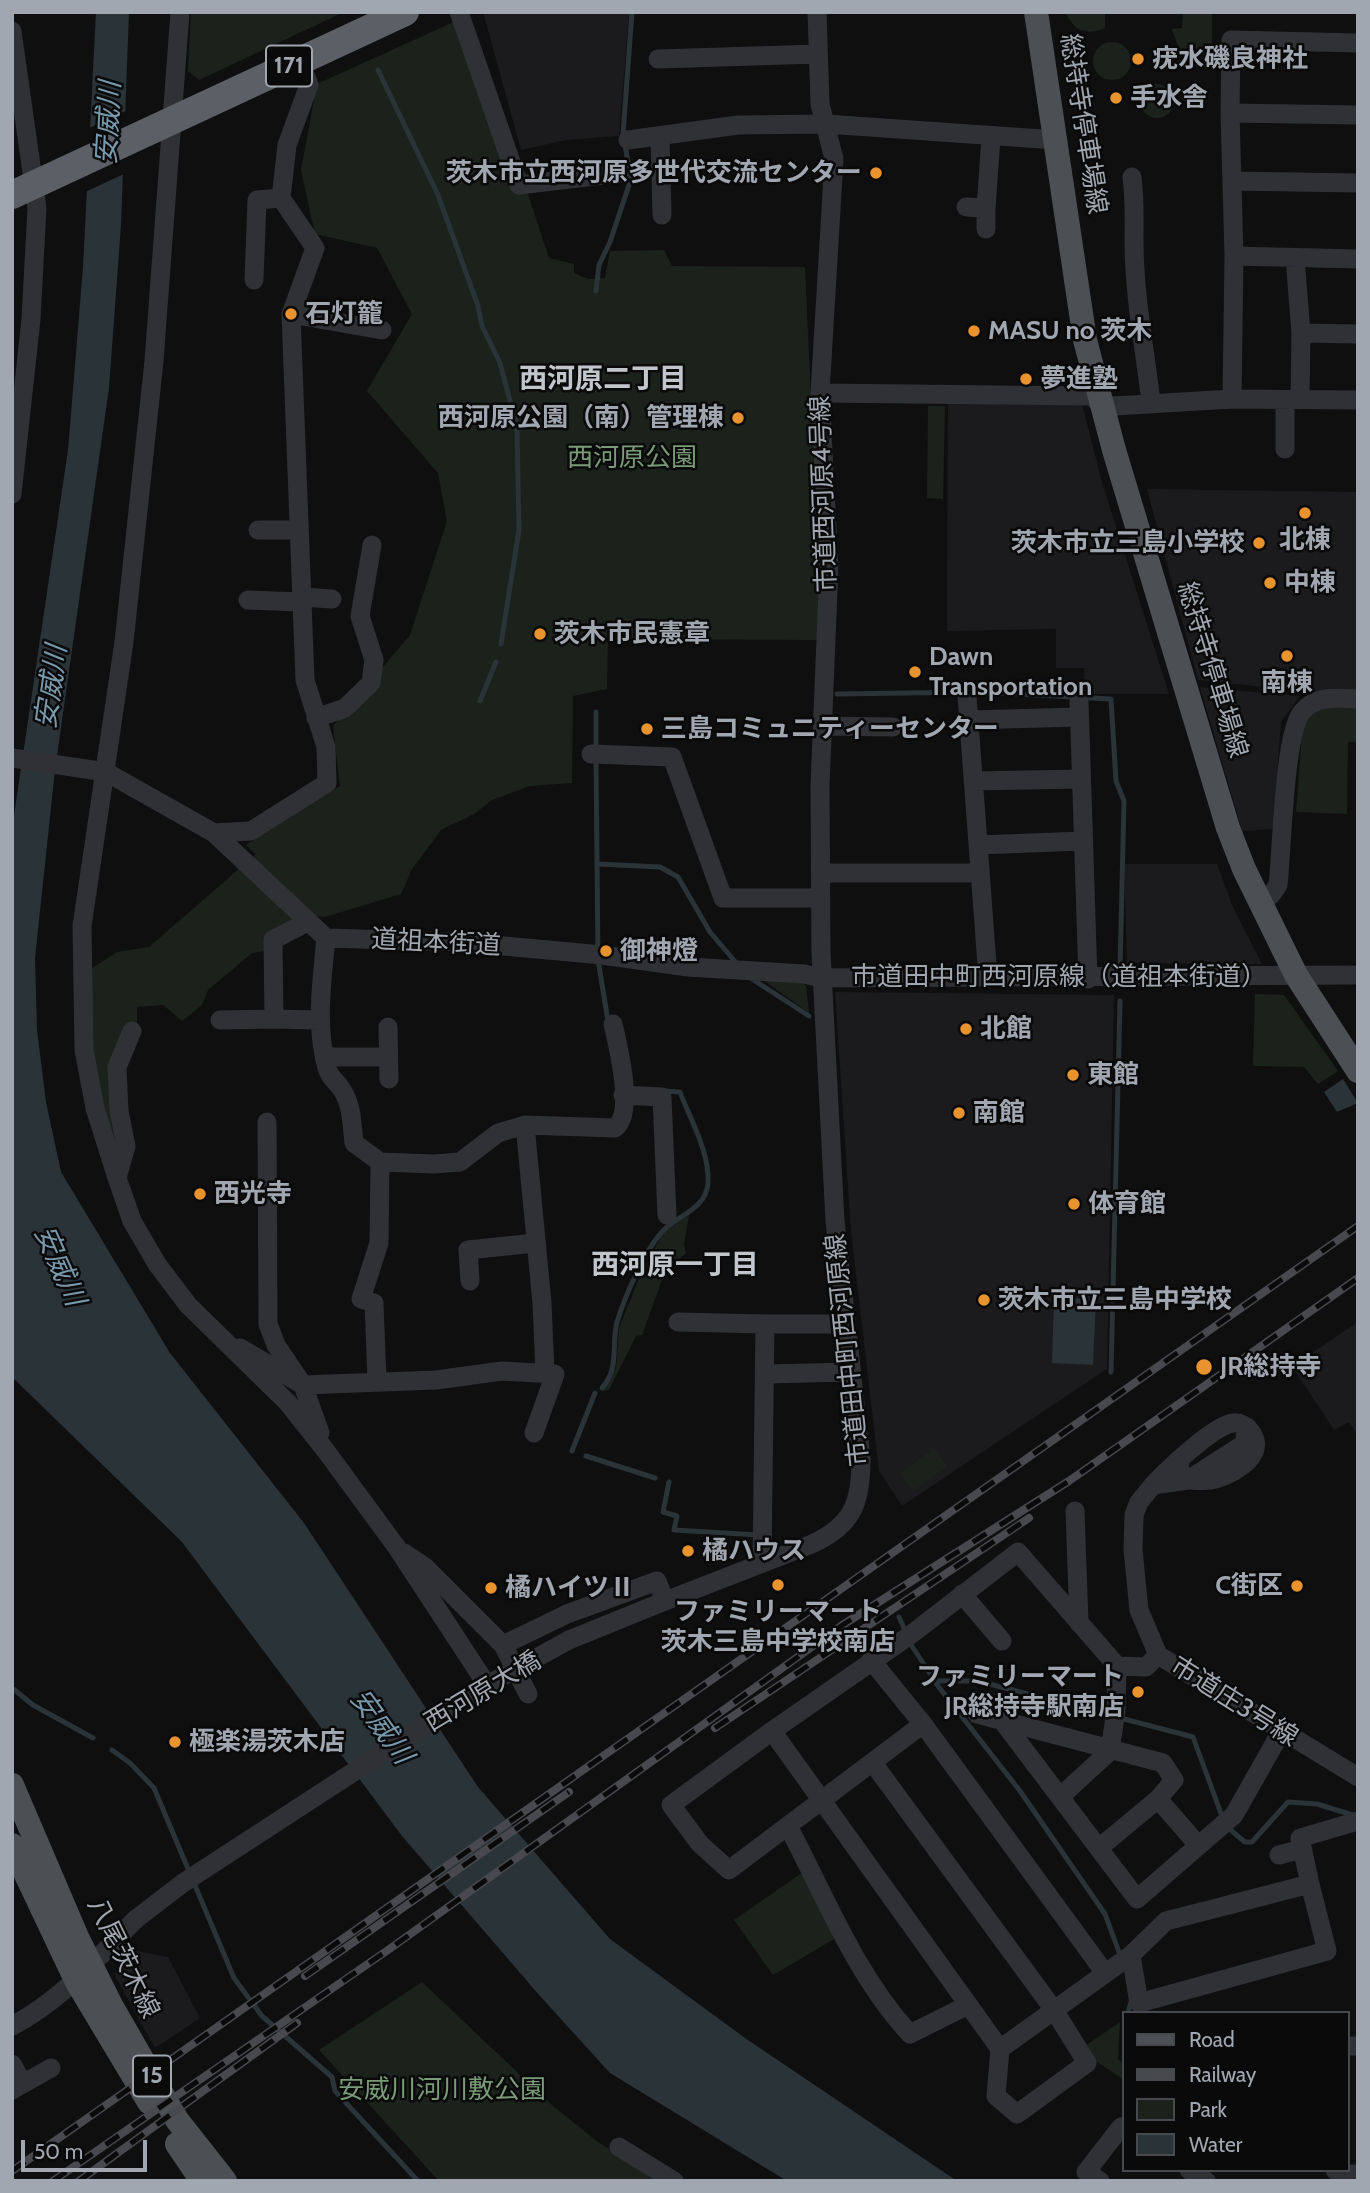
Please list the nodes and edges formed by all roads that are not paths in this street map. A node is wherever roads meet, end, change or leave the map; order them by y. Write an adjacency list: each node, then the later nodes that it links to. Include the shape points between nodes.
1 (180, 12): 13 (street)
2 (405, 12): 10 (highway, 171)
3 (459, 12): 19 (street, via 519,185)
4 (817, 12): 8 (street, 市道西河原4号線)
5 (1036, 12): 17 (main road, 総持寺停車場線)
6 (12, 31): 23 (street)
7 (1358, 43): 11 (street, via 1231,40)
8 (817, 54): 9 (street); 14 (street, 市道西河原4号線)
9 (658, 59)
10 (300, 61): 13 (highway, 171); 24 (street, via 309,85 287,145)
11 (1230, 113): 12 (street); 21 (street)
12 (1358, 115)
13 (167, 123): 23 (highway, 171); 57 (street, via 145,450 124,642)
14 (826, 124): 15 (street, via 738,125); 16 (street); 35 (street, 市道西河原4号線, via 834,159)
15 (660, 136): 18 (street); 25 (street)
16 (991, 137): 17 (street); 26 (street, via 976,207)
17 (1056, 139): 40 (main road, 総持寺停車場線, via 1085,340)
18 (628, 140)
19 (620, 173)
20 (1132, 177): 39 (street, via 1137,208 1137,284)
21 (1233, 181): 22 (street); 27 (street)
22 (1358, 183)
23 (36, 184): 42 (street, via 37,251)
24 (281, 198): 30 (street, via 257,200); 31 (street, via 315,248)
25 (662, 215)
26 (986, 229)
27 (1234, 256): 28 (street); 36 (street)
28 (1295, 258): 29 (street); 33 (street)
29 (1358, 260)
30 (254, 280)
31 (292, 314): 32 (street); 44 (street)
32 (382, 330)
33 (1301, 333): 34 (street); 37 (street)
34 (1358, 334)
35 (820, 393): 40 (street, via 1092,396); 53 (street, 市道西河原4号線, via 829,566)
36 (1232, 399): 37 (street); 39 (street)
37 (1293, 400): 38 (street); 41 (street)
38 (1358, 400)
39 (1152, 402): 40 (street)
40 (1101, 406): 66 (main road, 総持寺停車場線, via 1228,828)
41 (1285, 449)
42 (12, 494)
43 (258, 530): 44 (street)
44 (298, 530): 46 (street)
45 (372, 545): 51 (street, via 359,616 374,660 371,683 345,708)
46 (301, 599): 47 (street); 48 (street); 51 (street, via 305,680)
47 (331, 599)
48 (248, 600)
49 (967, 696): 52 (street)
50 (1358, 699): 66 (street, via 1314,702 1295,722 1278,885 1271,895)
51 (316, 718): 60 (street, via 326,747 327,783 251,831)
52 (969, 720): 58 (street, via 1079,709); 59 (street)
53 (824, 726): 54 (street); 63 (street, 市道西河原4号線)
54 (893, 727)
55 (591, 754): 65 (street, via 672,757 723,898)
56 (12, 758): 57 (street)
57 (101, 771): 60 (street); 88 (street, via 84,912 84,1050)
58 (1081, 779): 59 (street); 61 (street)
59 (973, 781): 62 (street)
60 (214, 833): 67 (street)
61 (1083, 841): 62 (street); 73 (street)
62 (978, 845): 64 (street)
63 (821, 873): 64 (street); 65 (street, 市道西河原4号線)
64 (980, 873): 72 (street)
65 (821, 898): 71 (street, 市道西河原4号線)
66 (1259, 898): 69 (main road, 総持寺停車場線)
67 (307, 922): 68 (street); 74 (street, via 272,940)
68 (326, 938): 71 (street, 道祖本街道, via 461,943); 76 (street)
69 (1296, 975): 70 (street); 73 (street, 市道田中町西河原線（道祖本街道）); 82 (main road, 総持寺停車場線)
70 (1358, 975)
71 (821, 978): 72 (street, 市道田中町西河原線（道祖本街道）); 94 (street, 市道田中町西河原線)
72 (988, 978): 73 (street, 市道田中町西河原線（道祖本街道）)
73 (1088, 979)
74 (274, 1019): 75 (street); 76 (street)
75 (219, 1020)
76 (319, 1020): 80 (street)
77 (613, 1024): 84 (street)
78 (388, 1027): 81 (street)
79 (132, 1031): 88 (street, via 117,1067 119,1111 127,1146)
80 (325, 1057): 81 (street); 87 (street, via 332,1080 342,1089 351,1112 354,1143)
81 (388, 1057): 83 (street)
82 (1358, 1071)
83 (389, 1079)
84 (623, 1095): 86 (street, via 620,1125 611,1130); 89 (street, via 662,1097)
85 (267, 1122): 100 (street, via 268,1324 276,1345)
86 (524, 1125): 87 (street, via 498,1133 460,1162); 90 (street)
87 (380, 1162): 99 (street, via 379,1243 361,1299 374,1303)
88 (117, 1178): 95 (street, via 132,1222 158,1264 188,1305)
89 (667, 1215)
90 (535, 1243): 91 (street, via 468,1250); 96 (street)
91 (470, 1281)
92 (678, 1322): 93 (street)
93 (765, 1324): 94 (street); 98 (street)
94 (845, 1324): 97 (street, 市道田中町西河原線)
95 (229, 1345): 100 (street); 102 (street, via 288,1403)
96 (545, 1373): 99 (street, via 502,1371 436,1380); 101 (street, via 555,1374)
97 (849, 1373): 98 (street); 108 (street, 市道田中町西河原線, via 861,1459 855,1509 834,1534)
98 (766, 1374): 108 (street)
99 (377, 1380): 100 (street)
100 (303, 1385): 102 (street)
101 (534, 1433)
102 (326, 1451): 107 (street)
103 (1179, 1460): 104 (street, via 1180,1474); 104 (street, 市道庄3号線, via 1226,1425 1247,1427 1244,1444); 105 (street, 市道庄3号線)
104 (1188, 1480): 105 (street)
105 (1153, 1485): 114 (street, 市道庄3号線, via 1134,1515 1133,1550 1139,1610)
106 (1075, 1511): 111 (street)
107 (398, 1549): 113 (street, via 425,1567); 117 (street)
108 (762, 1562): 110 (street, 市道田中町西河原線)
109 (962, 1594): 111 (street, via 1018,1552); 112 (street); 115 (street)
110 (666, 1601): 113 (street, via 657,1581 567,1614); 117 (street, 西河原大橋, bridge, via 569,1640)
111 (1079, 1623): 116 (street)
112 (1002, 1641)
113 (503, 1645): 118 (street)
114 (1158, 1655): 116 (street, via 1146,1667); 123 (street, 市道庄3号線)
115 (871, 1660): 121 (street); 122 (street)
116 (1118, 1666): 124 (street)
117 (487, 1685): 140 (street, 西河原大橋, bridge, via 183,1883 136,1920)
118 (528, 1693)
119 (977, 1714): 120 (street)
120 (1004, 1723): 124 (street); 128 (street)
121 (923, 1724): 125 (street); 141 (street)
122 (772, 1731): 130 (street); 132 (street, via 671,1805 700,1844 729,1870)
123 (1281, 1732): 126 (street, 市道庄3号線); 133 (street, via 1234,1815)
124 (1110, 1751): 128 (street); 129 (street, via 1163,1763 1174,1780)
125 (873, 1763): 130 (street); 143 (street)
126 (1358, 1777)
127 (12, 1785): 140 (main road, 八尾茨木線 / 15)
128 (1062, 1796): 135 (street)
129 (1158, 1799): 133 (street); 135 (street)
130 (821, 1802): 132 (street); 142 (street)
131 (1351, 1823): 136 (street, via 1300,1838)
132 (788, 1826): 142 (street, via 868,1978 910,2034)
133 (1198, 1845): 135 (street, via 1137,1899)
134 (12, 1846): 140 (main road, 八尾茨木線 / 15)
135 (1099, 1848)
136 (1302, 1849): 137 (street); 138 (street)
137 (1279, 1855)
138 (1310, 1884): 139 (street, via 1166,1921); 139 (street, via 1327,1951 1139,2003)
139 (1131, 1955): 141 (street)
140 (84, 1973): 144 (street, 西河原大橋, via 32,2016); 153 (main road, 八尾茨木線 / 15, via 125,2066); 154 (main road, 八尾茨木線 / 15, via 112,2007 177,2120)
141 (1105, 1973): 143 (street)
142 (966, 2006): 145 (street)
143 (1054, 2010): 145 (street); 145 (street, via 1087,2063 1017,2114 996,2096)
144 (12, 2026)
145 (1000, 2049)
146 (12, 2064): 148 (street)
147 (51, 2068): 148 (street)
148 (18, 2087)
149 (1122, 2128): 156 (street, via 1086,2172)
150 (618, 2147): 155 (street)
151 (1338, 2172): 152 (street)
152 (1358, 2174)
153 (202, 2181)
154 (225, 2181)
155 (674, 2181)
156 (1100, 2181)

